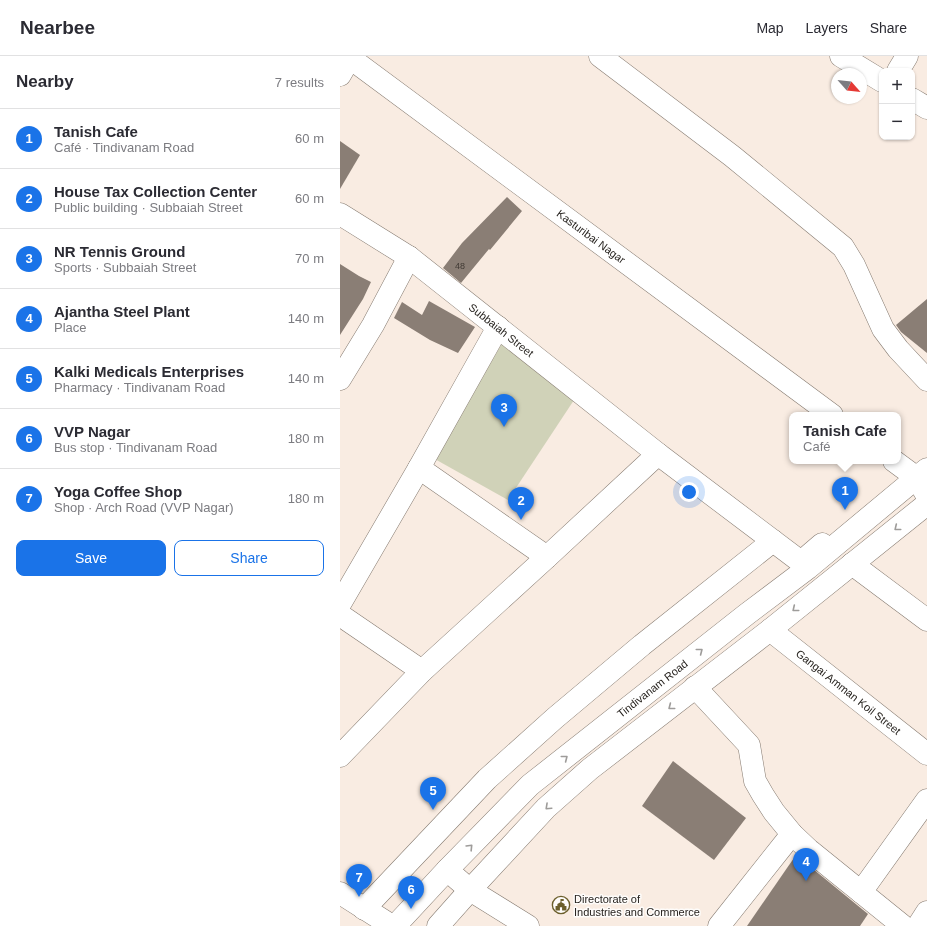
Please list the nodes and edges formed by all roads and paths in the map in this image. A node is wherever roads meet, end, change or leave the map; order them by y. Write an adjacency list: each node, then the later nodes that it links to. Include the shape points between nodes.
1 (600, 56): 13 (main road, via 732,156 843,247 883,329)
2 (842, 56): 6 (main road)
3 (907, 56): 5 (main road)
4 (347, 63): 14 (main road, Kasturibai Nagar)
5 (900, 68)
6 (879, 79)
7 (915, 101): 8 (main road)
8 (927, 108)
9 (340, 214): 10 (main road, Subbaiah Street)
10 (409, 257): 11 (main road, Subbaiah Street); 12 (main road)
11 (498, 327): 15 (main road, Subbaiah Street); 16 (main road)
12 (340, 379)
13 (927, 380)
14 (828, 412)
15 (658, 454): 19 (main road, Subbaiah Street); 20 (main road)
16 (419, 468): 20 (main road); 22 (main road)
17 (915, 475): 19 (main road, Subbaiah Street, via 801,562); 32 (main road, Tindivanam Road, one-way to 17, via 530,786 808,568)
18 (927, 504): 21 (main road, one-way to 21)
19 (773, 540): 36 (main road, via 642,645 487,779)
20 (547, 557): 26 (main road)
21 (852, 564): 24 (main road); 25 (main road, one-way to 25)
22 (340, 604)
23 (340, 615): 26 (main road)
24 (927, 620)
25 (770, 630): 27 (main road); 28 (main road, Gangai Amman Koil Street)
26 (422, 671): 29 (main road)
27 (696, 687): 31 (main road, via 749,745 755,782); 33 (main road, one-way to 33, via 546,808)
28 (927, 754)
29 (340, 756)
30 (927, 800): 34 (main road)
31 (792, 834): 34 (main road); 42 (main road)
32 (447, 870): 33 (main road); 39 (main road, Tindivanam Road)
33 (470, 890): 40 (main road); 41 (main road)
34 (861, 892): 43 (main road)
35 (340, 894): 36 (main road)
36 (364, 909): 38 (main road)
37 (927, 912): 44 (main road)
38 (392, 926)
39 (395, 926)
40 (438, 926)
41 (528, 926)
42 (719, 926)
43 (902, 926)
44 (918, 926)

